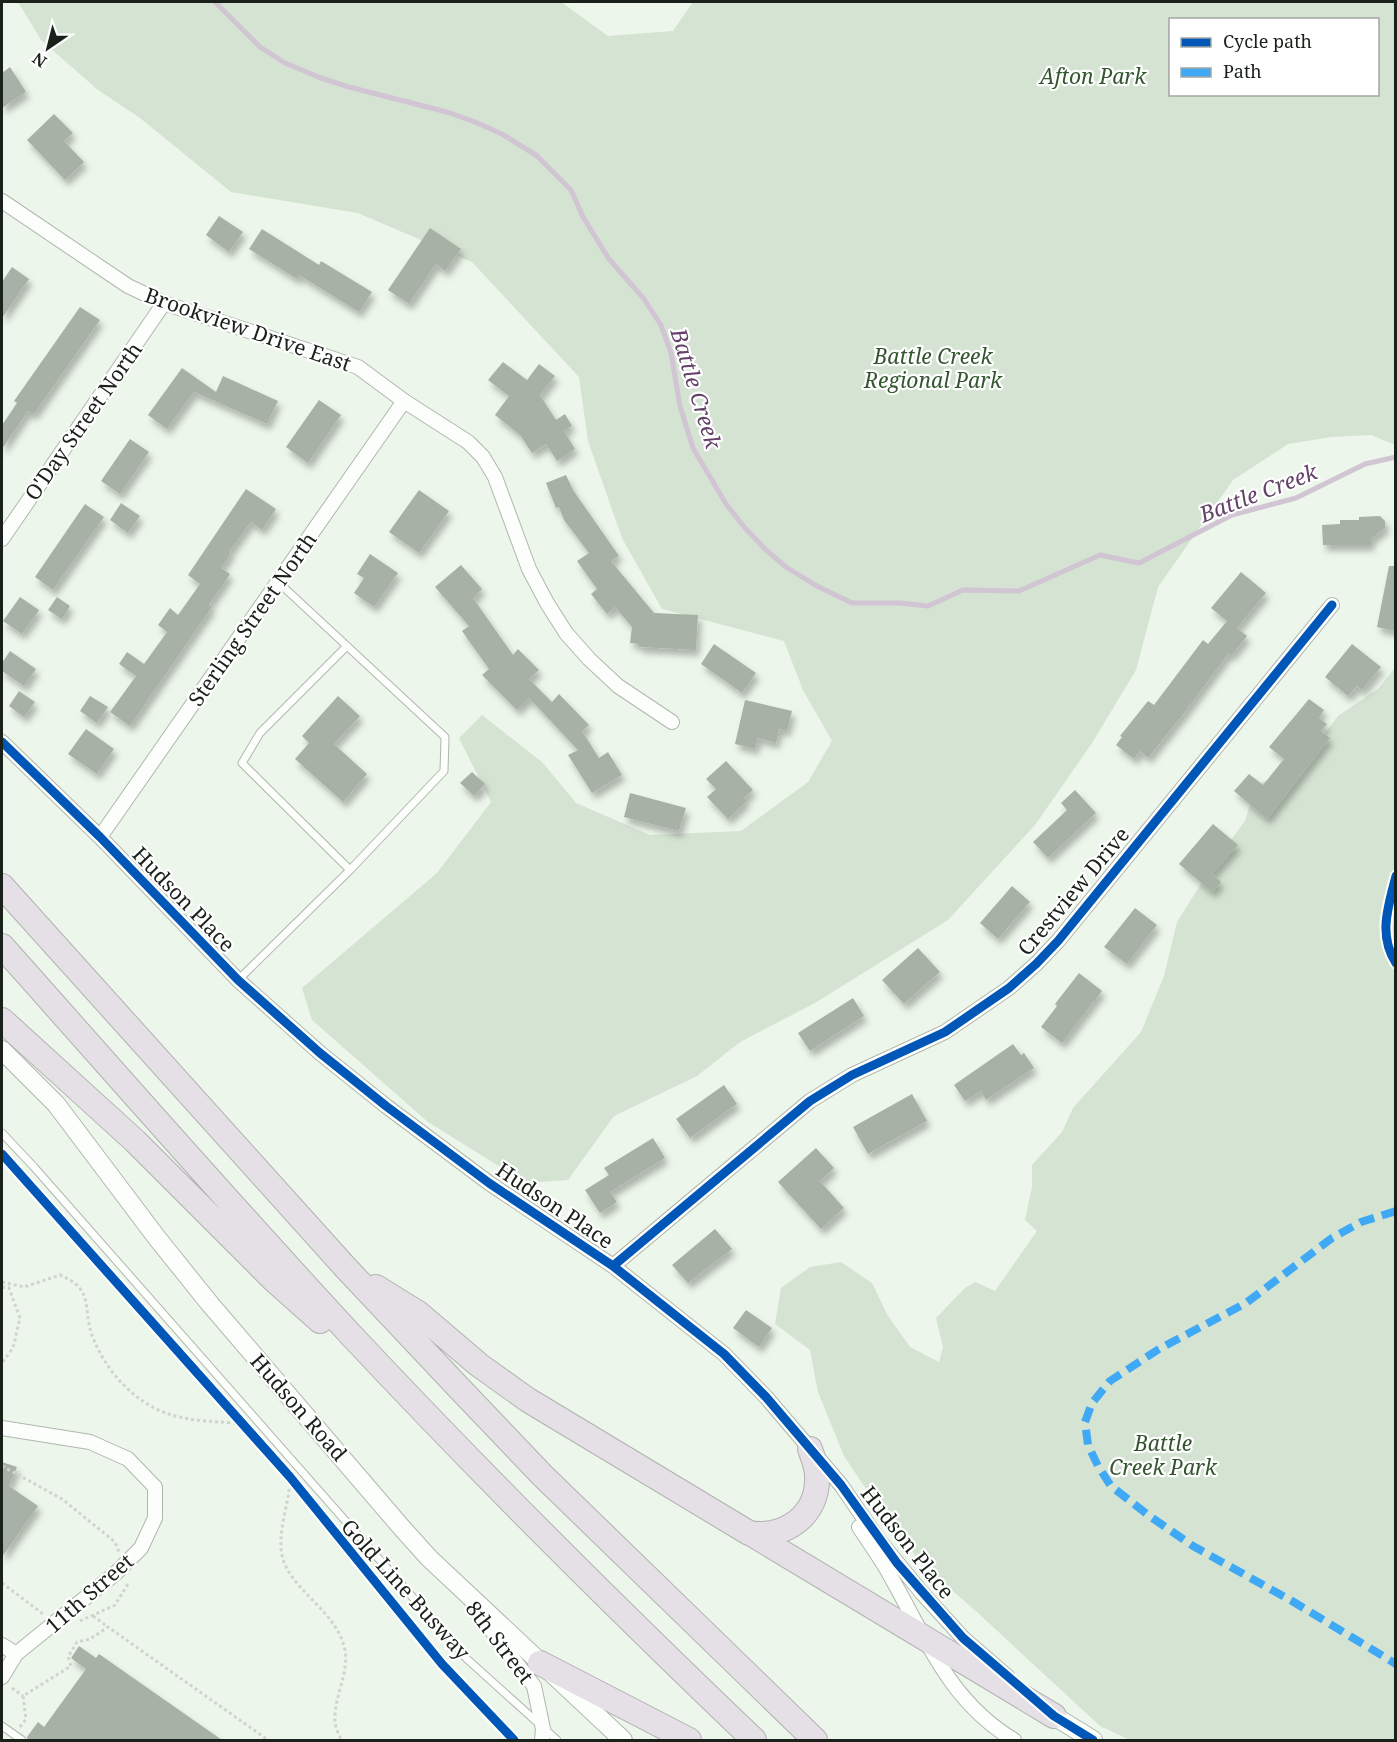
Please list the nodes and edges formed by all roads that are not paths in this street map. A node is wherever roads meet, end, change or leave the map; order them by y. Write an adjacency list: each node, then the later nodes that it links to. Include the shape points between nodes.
1 (2, 201): 2 (street, Brookview Drive East, via 128,286)
2 (164, 303): 3 (street, Brookview Drive East, via 358,367); 4 (street, O'Day Street North)
3 (404, 400): 5 (street, Sterling Street North); 8 (street, Brookview Drive East, via 468,442 483,457 495,477 529,569 566,633 618,686)
4 (2, 539)
5 (278, 582): 7 (lane); 10 (street, Sterling Street North)
6 (1332, 605): 18 (street, Crestview Drive, via 1036,964 1009,988 945,1032 818,1095)
7 (347, 646): 11 (lane, via 445,737 444,771); 11 (lane, via 260,733 242,763)
8 (672, 722)
9 (2, 742): 10 (street, Hudson Place)
10 (100, 837): 14 (street, Hudson Place)
11 (350, 870): 14 (lane)
12 (2, 886): 19 (highway)
13 (2, 946): 21 (highway, via 350,1335)
14 (238, 980): 18 (street, Hudson Place, via 386,1106 516,1203)
15 (2, 1020): 21 (highway, via 135,1140 274,1280)
16 (2, 1050): 24 (street, Hudson Road, via 56,1104 210,1304 402,1528)
17 (2, 1133): 32 (lane, Gold Line Busway, via 467,1659)
18 (613, 1266): 22 (street, Hudson Place, via 724,1354)
19 (345, 1267): 23 (highway, via 418,1314 528,1400); 38 (highway, via 542,1475)
20 (2, 1428): 27 (street, 11th Street, via 90,1442 128,1459 155,1487 155,1518 141,1548)
21 (459, 1449): 37 (highway)
22 (810, 1449): 23 (highway, via 818,1478 810,1507 789,1528 767,1535); 25 (street, Hudson Place, via 891,1576); 30 (street, Hudson Place, via 939,1612 984,1658)
23 (749, 1533): 25 (highway)
24 (455, 1582): 28 (street, Hudson Road); 32 (street, 8th Street, via 534,1686)
25 (921, 1636): 30 (highway); 39 (street, Hudson Place, via 952,1684 982,1717)
26 (2, 1645): 27 (street)
27 (16, 1654): 29 (street, 11th Street)
28 (540, 1663): 35 (street, Hudson Road); 36 (highway)
29 (2, 1677)
30 (1053, 1716): 40 (street, Hudson Place)
31 (2, 1726): 33 (lane)
32 (543, 1735): 34 (lane, Gold Line Busway)
33 (22, 1740)
34 (556, 1740)
35 (623, 1740)
36 (689, 1740)
37 (754, 1740)
38 (815, 1740)
39 (1014, 1740)
40 (1093, 1740)

